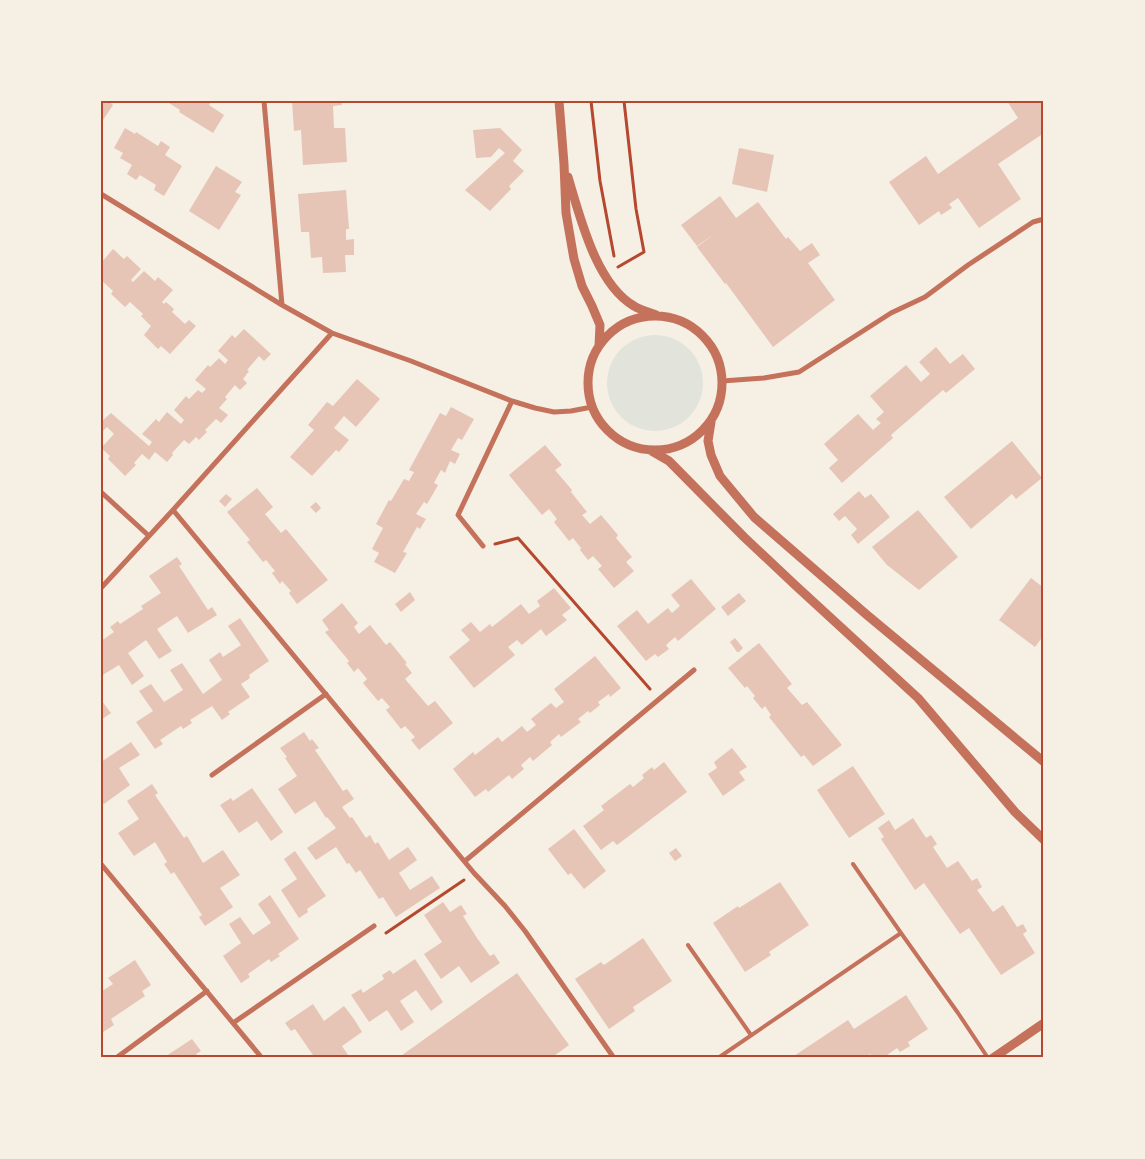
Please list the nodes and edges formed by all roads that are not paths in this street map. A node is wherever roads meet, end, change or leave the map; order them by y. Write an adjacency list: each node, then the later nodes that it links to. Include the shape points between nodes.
1 (264, 101): 6 (street)
2 (559, 101): 3 (street)
3 (564, 164): 7 (street, via 577,208 604,275 617,293 634,306); 9 (street, via 566,213 574,259 600,325)
4 (101, 194): 6 (street)
5 (1044, 219): 10 (street, via 1033,222 925,297 891,313 799,372)
6 (282, 305): 8 (street)
7 (658, 316): 9 (street, via 624,323); 10 (street, via 680,321 697,330 716,355)
8 (332, 333): 11 (street); 16 (street)
9 (599, 347): 12 (street, via 589,375)
10 (722, 381): 13 (street, via 719,405)
11 (512, 401): 12 (street, via 554,412); 18 (street, via 458,515)
12 (592, 407): 14 (street, via 616,438 635,448)
13 (710, 422): 14 (street, via 698,436 678,447); 22 (street, via 708,441 720,476 754,517)
14 (650, 450): 24 (street, via 669,461 782,573 918,698 1015,812)
15 (101, 492): 17 (street)
16 (173, 510): 17 (street); 21 (street)
17 (149, 536): 19 (street)
18 (483, 546)
19 (101, 588)
20 (694, 670): 25 (street)
21 (326, 694): 23 (street); 25 (street)
22 (1044, 762)
23 (212, 775)
24 (1044, 840)
25 (465, 861): 37 (street, via 525,931)
26 (101, 864): 31 (street)
27 (852, 864): 29 (lane)
28 (374, 926): 32 (street)
29 (901, 933): 34 (lane); 39 (lane)
30 (688, 945): 34 (lane)
31 (207, 992): 32 (street); 35 (street)
32 (233, 1023): 36 (street)
33 (1044, 1023): 40 (street)
34 (751, 1035): 38 (lane)
35 (116, 1058)
36 (262, 1058)
37 (614, 1058)
38 (718, 1058)
39 (988, 1058)
40 (993, 1058)

